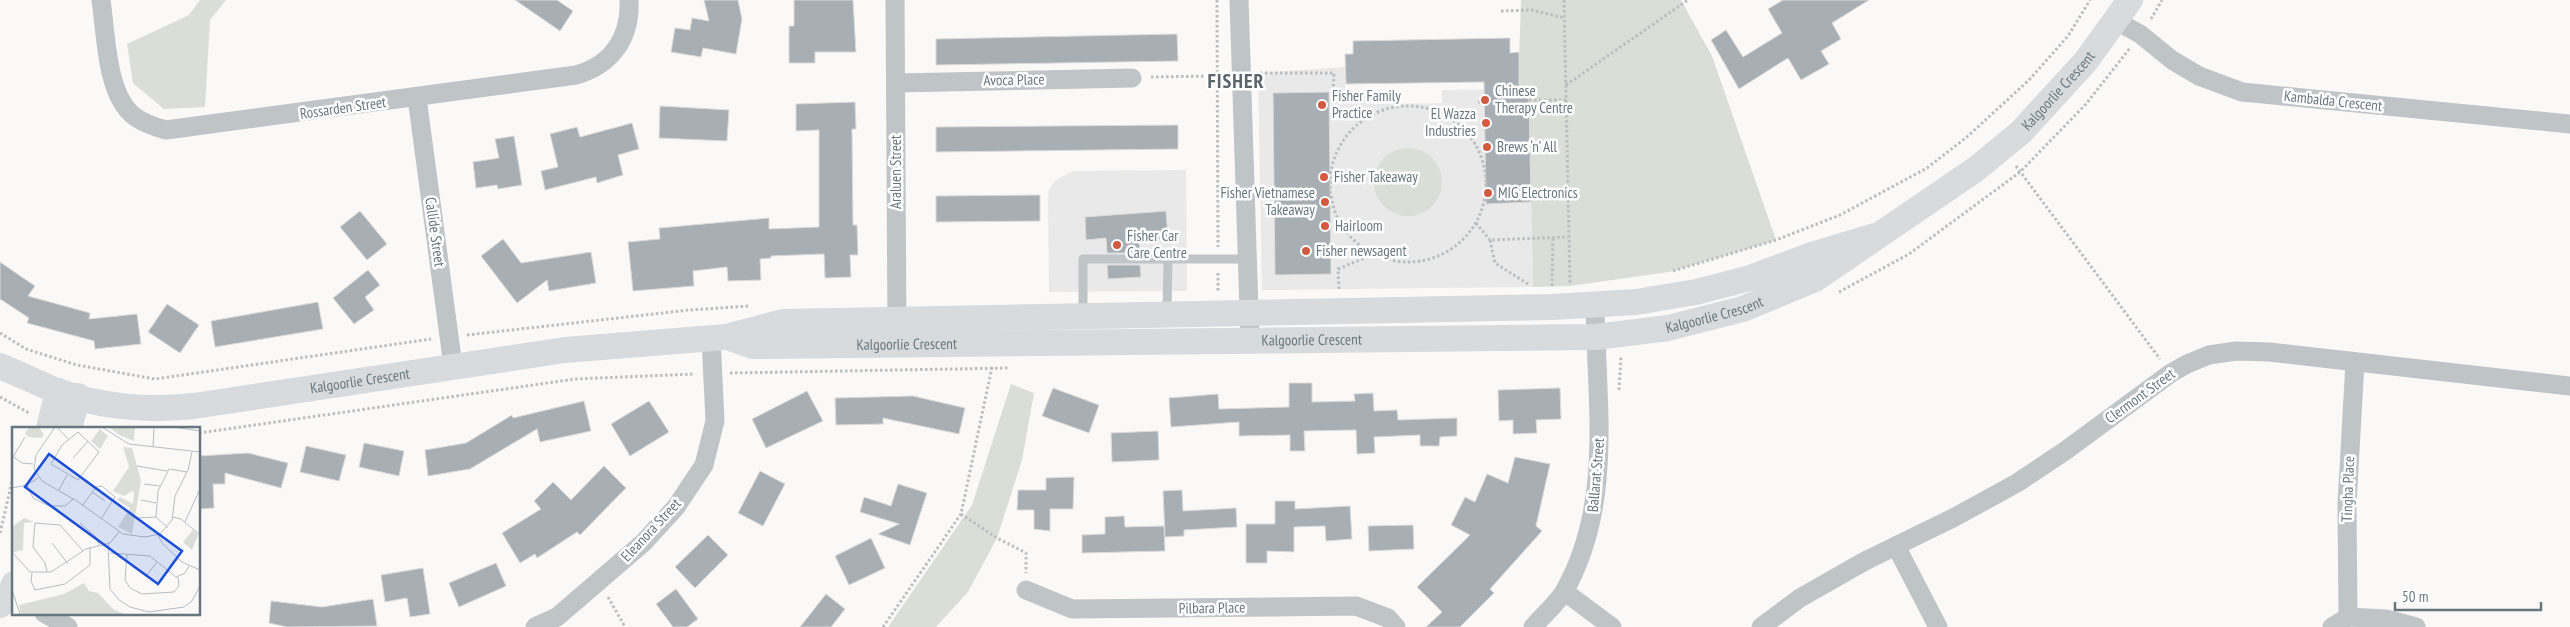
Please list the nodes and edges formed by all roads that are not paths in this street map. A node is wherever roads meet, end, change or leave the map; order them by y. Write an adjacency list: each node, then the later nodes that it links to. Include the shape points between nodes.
1 (101, 0): 9 (street, Rossarden Street, via 113,85 123,105 134,116 166,130)
2 (629, 0): 9 (street, Rossarden Street, via 630,17 620,43 612,56 589,71)
3 (895, 0): 8 (street, Araluen Street)
4 (1239, 0): 13 (street)
5 (2130, 0): 6 (street, Kalgoorlie Crescent)
6 (2116, 21): 10 (street, Kambalda Crescent, via 2199,76 2242,92); 11 (street, Kalgoorlie Crescent, via 2086,61 2021,132 1976,169)
7 (1132, 78): 8 (street, Avoca Place)
8 (896, 83): 18 (street, Araluen Street)
9 (416, 98): 24 (street, Callide Street)
10 (2570, 124)
11 (1875, 236): 14 (street, Kalgoorlie Crescent, via 1741,281 1636,302); 19 (street, Kalgoorlie Crescent, via 1815,279 1743,309 1668,328)
12 (1168, 259): 13 (lane); 16 (lane); 17 (lane, via 1083,259)
13 (1247, 259): 15 (street)
14 (1595, 305): 15 (street, Kalgoorlie Crescent); 19 (street, Ballarat Street)
15 (1249, 313): 16 (street, Kalgoorlie Crescent); 21 (street)
16 (1167, 314): 17 (street, Kalgoorlie Crescent)
17 (1083, 316): 18 (street, Kalgoorlie Crescent)
18 (897, 332): 20 (street, Kalgoorlie Crescent, via 783,322); 21 (street, Kalgoorlie Crescent, via 991,356)
19 (1596, 337): 21 (street, Kalgoorlie Crescent); 31 (street, Ballarat Street, via 1600,439 1593,516 1581,559)
20 (719, 338): 24 (street, Kalgoorlie Crescent, via 565,350); 35 (street, Eleanora Street, via 712,373 715,421 704,465 676,507 643,543 557,617)
21 (1250, 341)
22 (2355, 362): 25 (street, Clermont Street); 29 (street, Clermont Street, via 2270,352 2209,354 2170,373 2018,483); 33 (street, Tingha Place, via 2346,504)
23 (0, 366): 26 (street, Kalgoorlie Crescent)
24 (453, 366): 26 (street, Kalgoorlie Crescent, via 159,410)
25 (2570, 386)
26 (68, 394): 27 (street); 28 (street)
27 (50, 427)
28 (69, 427)
29 (1896, 546): 39 (street, Clermont Street, via 1800,598); 40 (street)
30 (1026, 590): 36 (street, Pilbara Place, via 1072,609 1356,606 1388,618)
31 (1564, 592): 37 (street, Ballarat Street); 38 (street)
32 (46, 614): 34 (street)
33 (2348, 617): 41 (street); 42 (street, via 2386,619)
34 (68, 627)
35 (535, 627)
36 (1396, 627)
37 (1533, 627)
38 (1612, 627)
39 (1761, 627)
40 (1938, 627)
41 (2332, 627)
42 (2416, 627)

